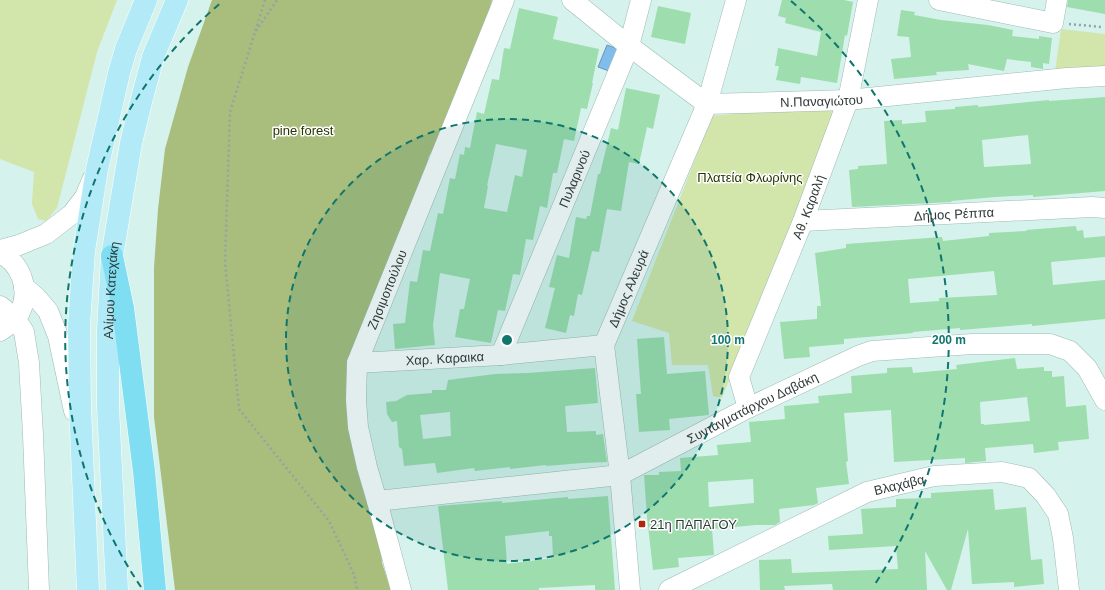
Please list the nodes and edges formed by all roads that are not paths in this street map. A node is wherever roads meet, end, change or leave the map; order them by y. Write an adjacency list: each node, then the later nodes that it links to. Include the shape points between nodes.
1 (146, 0): 14 (main road, via 119,73)
2 (177, 0): 19 (main road, Αλίμου Κατεχάκη, via 153,57 140,106 131,143)
3 (504, 0): 26 (street, Ζησιμοπούλου)
4 (572, 0): 10 (street)
5 (641, 0): 10 (street, Πυλαρινού)
6 (736, 0): 13 (street, Δήμος Αλευρά)
7 (868, 0): 12 (street, Αθ. Καραλή)
8 (942, 0): 9 (street, via 1053,22)
9 (1057, 0)
10 (629, 46): 13 (street); 25 (street, Πυλαρινού)
11 (1105, 76): 12 (street, Ν.Παναγιώτου)
12 (848, 100): 13 (street, Ν.Παναγιώτου); 16 (street, Αθ. Καραλή)
13 (706, 104): 24 (street, Δήμος Αλευρά)
14 (97, 169): 17 (street, via 85,197 72,214 46,234); 29 (main road, via 84,251 79,325)
15 (1105, 208): 16 (street, Δήμος Ρέππα)
16 (803, 221): 28 (street, Αθ. Καραλή, via 739,377)
17 (0, 250)
18 (0, 254): 20 (street, via 8,258 18,269)
19 (112, 256): 34 (main road, Αλίμου Κατεχάκη, via 108,378); 35 (highway, via 123,308 144,471)
20 (24, 287): 22 (street, via 20,312); 29 (street, via 48,311 58,336)
21 (0, 306): 22 (street)
22 (15, 318): 23 (street); 32 (street, via 24,332 29,363)
23 (0, 331)
24 (604, 345): 25 (street, Χαρ. Καραικα); 30 (street, Δήμος Αλευρά)
25 (501, 355): 26 (street, Χαρ. Καραικα)
26 (357, 363): 31 (street, Ζησιμοπούλου, via 358,427)
27 (1105, 400): 28 (street, Συνταγματάρχου Δαβάκη, via 1087,368 1070,351 1050,344 972,344 872,351)
28 (748, 408): 30 (street, Συνταγματάρχου Δαβάκη)
29 (82, 445): 33 (main road)
30 (620, 475): 31 (street, Συνταγματάρχου Δαβάκη); 37 (street, Δήμος Αλευρά)
31 (377, 501): 36 (street, Ζησιμοπούλου)
32 (39, 590)
33 (88, 590)
34 (117, 590)
35 (155, 590)
36 (401, 590)
37 (630, 590)
38 (669, 590): 39 (street, Βλαχάβα, via 867,492 934,476 1002,472 1029,478 1058,514)
39 (1069, 590)

